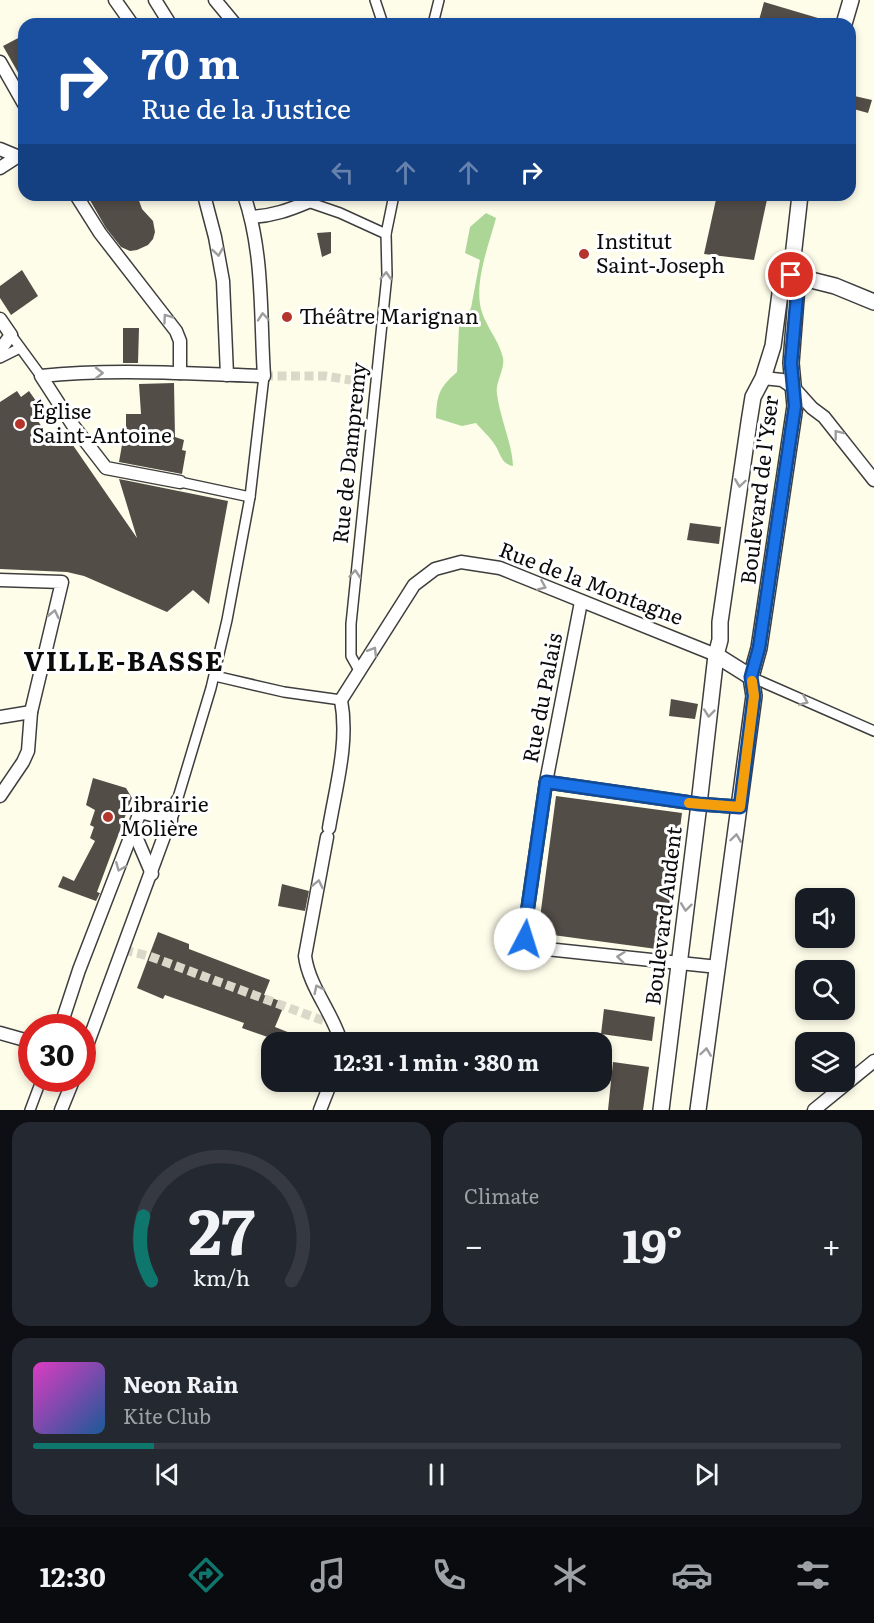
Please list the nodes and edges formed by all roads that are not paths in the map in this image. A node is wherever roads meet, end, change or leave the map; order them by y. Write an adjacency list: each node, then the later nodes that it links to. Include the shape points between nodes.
1 (115, 0): 7 (street)
2 (155, 0): 8 (street)
3 (215, 0): 9 (street)
4 (375, 0): 10 (street)
5 (439, 0): 11 (street)
6 (851, 0): 12 (street)
7 (128, 18)
8 (166, 18)
9 (230, 18)
10 (381, 18)
11 (434, 18)
12 (846, 18)
13 (0, 62): 14 (street)
14 (18, 94)
15 (0, 149): 16 (street)
16 (18, 157)
17 (18, 159): 18 (street)
18 (0, 168)
19 (80, 201): 35 (street, one-way to 19, via 180,341 176,331)
20 (206, 201): 36 (street, one-way to 36, via 223,281)
21 (246, 201): 26 (street)
22 (303, 201): 26 (street, via 290,210)
23 (314, 201): 27 (street)
24 (393, 201): 27 (street, Rue de Dampremy)
25 (799, 201): 28 (street)
26 (251, 217): 38 (street, one-way to 26, via 264,327)
27 (386, 234): 47 (street, Rue de Dampremy, one-way to 27, via 351,656 350,644 387,275)
28 (791, 275): 29 (street, via 835,286); 39 (street, Boulevard de l'Yser, via 781,286 773,346); 40 (street, Boulevard de l'Yser, via 798,285 791,363)
29 (874, 302)
30 (0, 319): 31 (street)
31 (12, 335): 32 (street); 33 (street)
32 (20, 348): 34 (street); 37 (street)
33 (0, 350)
34 (0, 358)
35 (180, 373): 36 (street); 37 (street, one-way to 35)
36 (227, 375): 38 (street)
37 (41, 376): 42 (street, via 106,468)
38 (264, 376): 43 (street)
39 (763, 378): 40 (street, via 782,380); 46 (street, Boulevard de l'Yser, one-way to 46, via 753,397)
40 (794, 388): 41 (street, one-way to 40, via 824,417); 49 (street, Boulevard de l'Yser, via 792,430 759,648)
41 (874, 480)
42 (180, 482): 43 (street)
43 (250, 496): 48 (street)
44 (0, 580): 51 (street, one-way to 44, via 62,582)
45 (581, 602): 46 (street, Rue de la Montagne); 47 (street, Rue de la Montagne, one-way to 45, via 414,585 435,569 461,562 500,568); 54 (street, Rue du Palais)
46 (716, 655): 49 (street, Rue de la Montagne); 57 (street, Boulevard Audent, one-way to 57)
47 (360, 672): 50 (street, Rue de la Montagne)
48 (215, 675): 50 (street, via 284,692); 56 (street)
49 (751, 677): 53 (street, Rue de la Montagne, one-way to 53); 58 (street, via 754,696)
50 (341, 700): 66 (street, one-way to 50, via 305,956 343,747 345,718)
51 (31, 712): 52 (street); 55 (street, via 27,753)
52 (0, 717)
53 (874, 731)
54 (546, 782): 57 (street); 62 (street, Rue du Palais, one-way to 54, via 537,948 527,943 525,927)
55 (0, 796)
56 (177, 801): 59 (street)
57 (699, 804): 58 (street); 62 (street, Boulevard Audent, one-way to 62)
58 (740, 807): 63 (street, one-way to 58)
59 (171, 820): 60 (street, via 140,812); 61 (street)
60 (134, 832): 61 (street); 64 (street, one-way to 64)
61 (152, 874): 65 (street)
62 (679, 962): 63 (street); 76 (street, Boulevard Audent)
63 (718, 967): 77 (street, one-way to 63)
64 (65, 1014)
65 (96, 1022)
66 (337, 1032)
67 (0, 1033): 68 (street)
68 (18, 1038)
69 (874, 1061): 78 (street)
70 (37, 1092): 73 (street)
71 (68, 1092): 74 (street)
72 (327, 1092): 75 (street)
73 (30, 1110)
74 (61, 1110)
75 (321, 1110)
76 (661, 1110)
77 (698, 1110)
78 (814, 1110)

